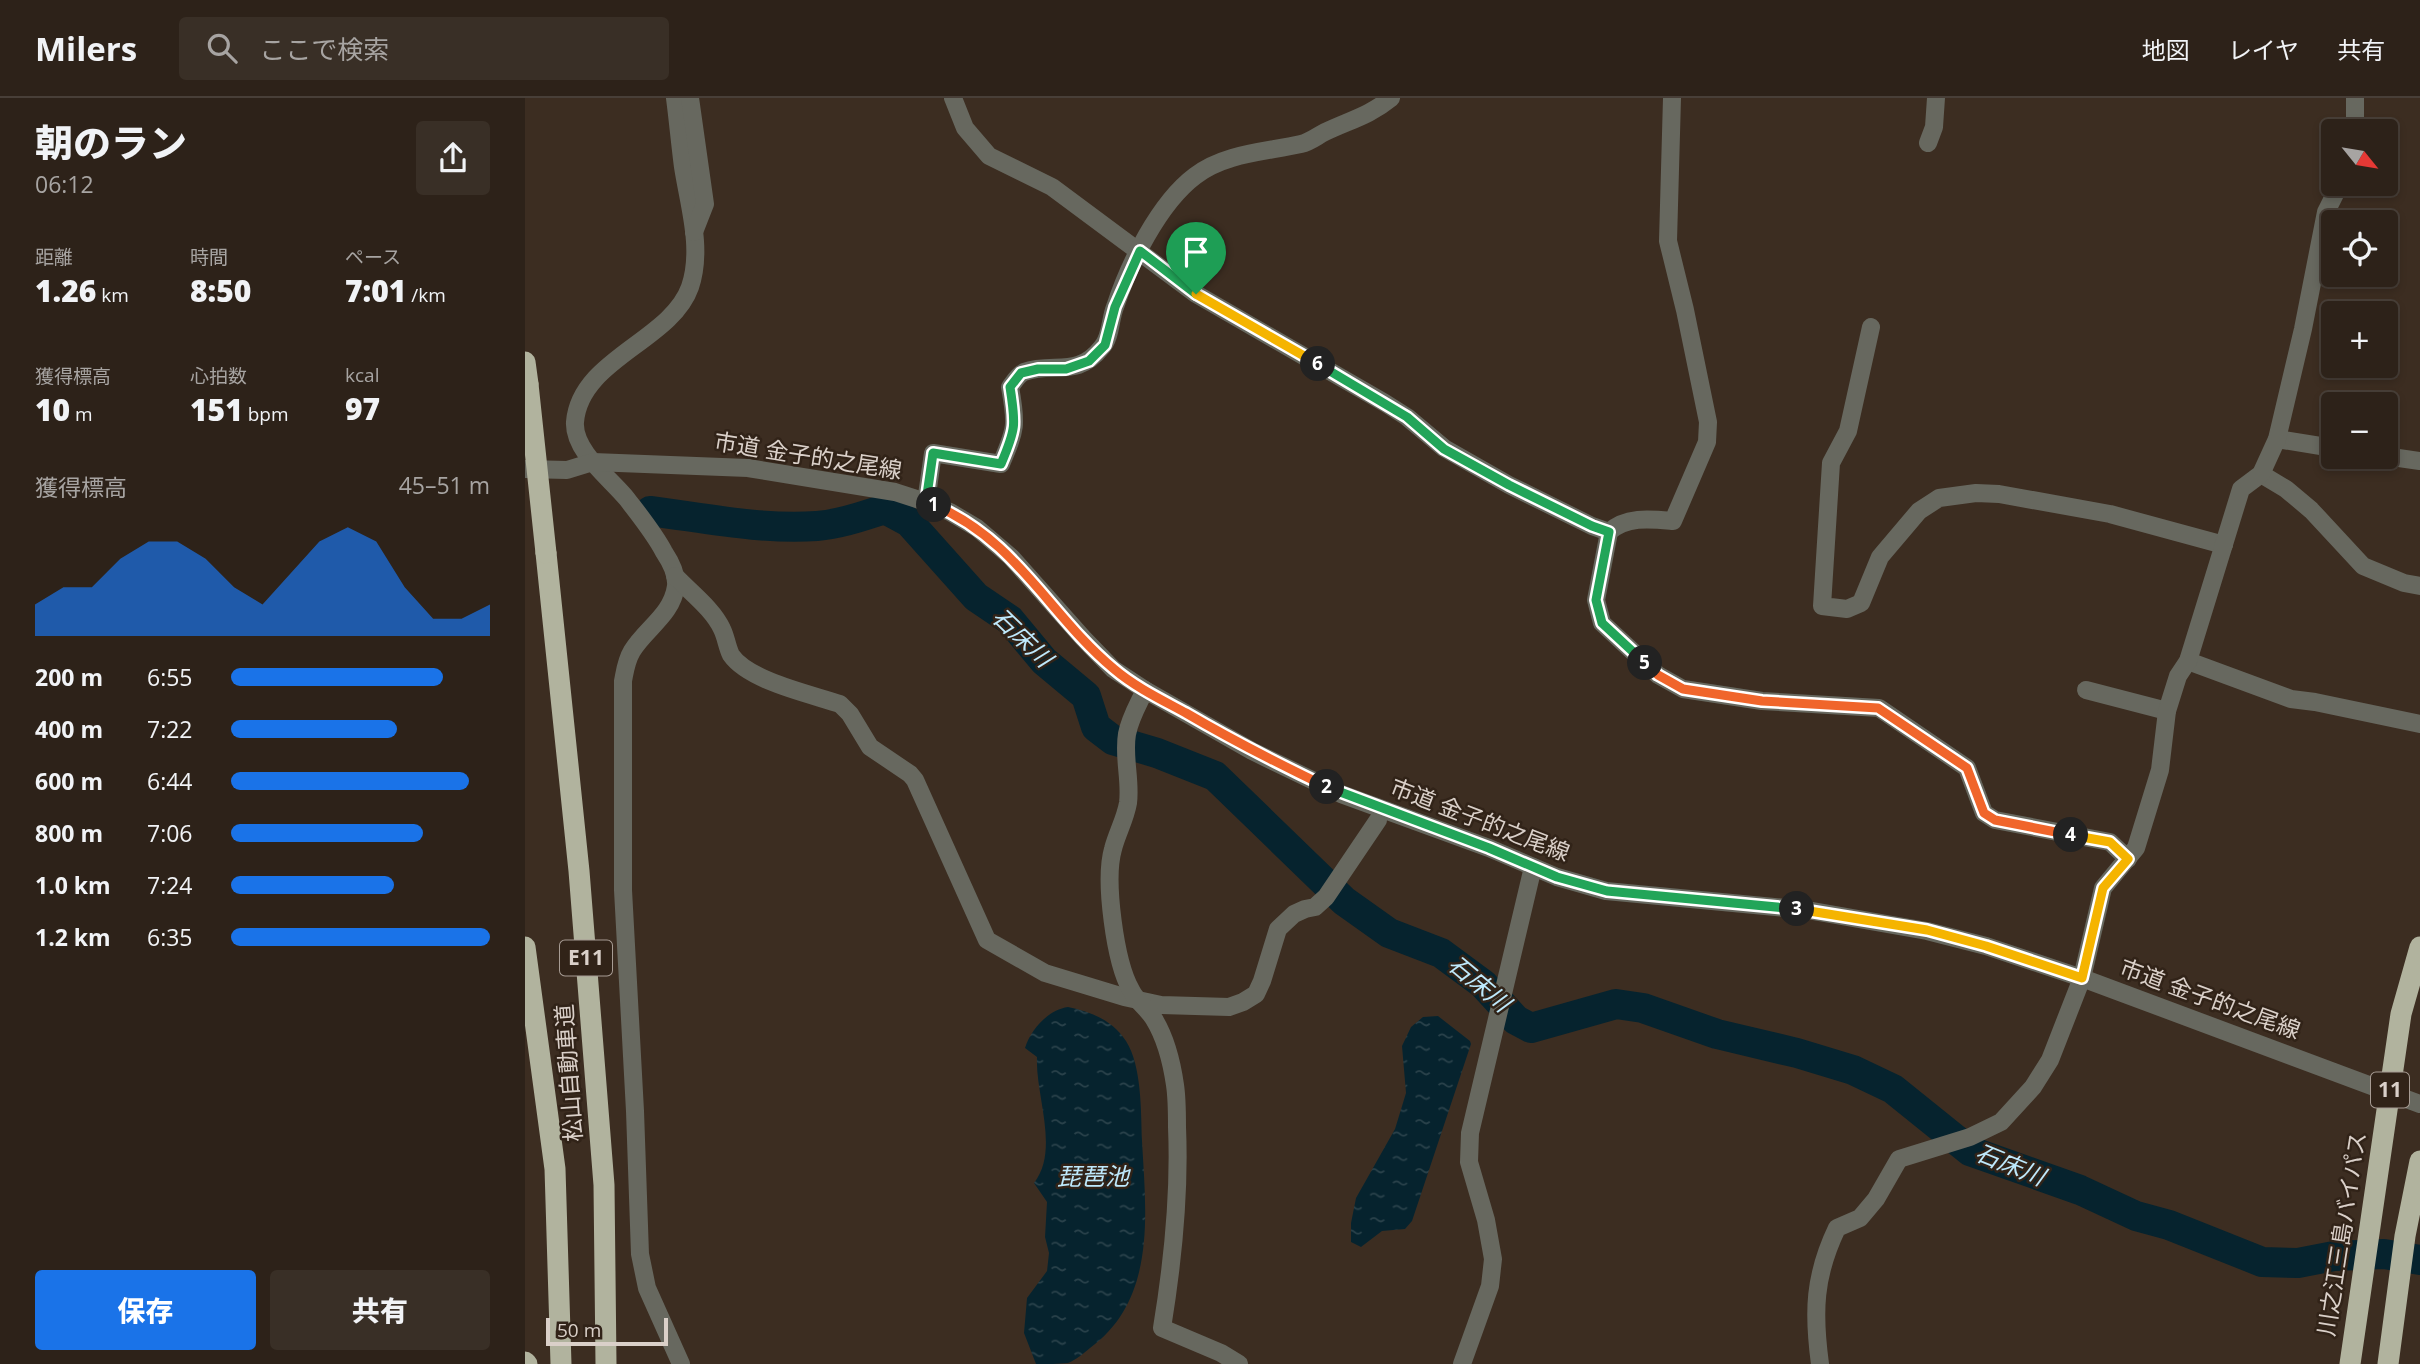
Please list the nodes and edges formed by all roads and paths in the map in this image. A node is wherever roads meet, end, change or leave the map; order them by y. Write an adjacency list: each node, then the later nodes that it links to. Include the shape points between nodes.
1 (675, 98): 11 (street)
2 (690, 98): 11 (street, via 705,204)
3 (953, 98): 12 (street, via 965,128 989,156 1052,187)
4 (1391, 98): 12 (street, via 1373,113 1305,143 1223,160 1195,176 1168,204)
5 (1672, 98): 23 (street, via 1668,241 1707,408 1707,442 1673,521 1642,518)
6 (1936, 98): 9 (street)
7 (2355, 98): 8 (street)
8 (2355, 119)
9 (1928, 143)
10 (2334, 196): 15 (street, via 2326,212)
11 (694, 232): 19 (street, via 694,270 683,302 597,378 578,410 578,440)
12 (1140, 251): 22 (street, via 1115,307 1105,345 1089,361 1066,369 1021,373 1010,387 1015,431 1001,464 933,453); 23 (street, via 1196,294 1407,417 1444,449)
13 (1871, 327): 24 (street, via 1848,431 1831,463 1822,606 1847,609 1861,603 1880,557 1919,511 1951,496 1999,494 2111,514)
14 (525, 362): 43 (highway, 松山自動車道 / E11, bridge, via 579,871 604,1185)
15 (2277, 439): 16 (street); 21 (street)
16 (2321, 446)
17 (2398, 458): 18 (street)
18 (2420, 461)
19 (593, 462): 20 (street, 市道 金子的之尾線, via 567,470); 22 (street, 市道 金子的之尾線, via 748,468 895,492); 25 (street, via 657,539)
20 (525, 469)
21 (2261, 474): 24 (street, via 2241,489); 26 (street, via 2311,510 2363,566)
22 (926, 502): 28 (street, 市道 金子的之尾線, via 977,528 1011,557 1083,638)
23 (1609, 532): 33 (street, via 1596,600 1602,623 1658,675 1683,689 1749,699 1878,708 1967,768 1984,813 1995,820 2110,842)
24 (2224, 545): 27 (street)
25 (675, 576): 38 (street, via 714,616 731,654 743,666 839,704 850,713 870,747 910,774 987,940 1045,973); 44 (street, via 677,583 666,613 633,650 623,681 623,890 640,1254 647,1288)
26 (2420, 586)
27 (2188, 661): 30 (street); 31 (street, via 2291,699)
28 (1145, 690): 34 (street, 市道 金子的之尾線, via 1252,751 1341,794); 38 (street, via 1127,735 1127,805 1110,868 1112,917 1120,956 1131,990)
29 (2086, 690): 30 (street)
30 (2167, 711): 33 (street, via 2160,769 2136,848)
31 (2420, 724)
32 (1378, 820): 38 (street, via 1326,898 1278,929 1256,994 1229,1007)
33 (2128, 859): 37 (street, via 2103,888)
34 (1533, 867): 37 (street, 市道 金子的之尾線, via 1607,891 1807,910 1927,930); 46 (street, via 1471,1133 1469,1162 1493,1259 1490,1286)
35 (525, 947): 42 (highway, 松山自動車道 / E11, via 555,1169)
36 (2420, 947): 39 (highway, 川之江三島バイパス / 11, via 2401,1014)
37 (2082, 978): 39 (street, 市道 金子的之尾線); 47 (street, via 2050,1060 2001,1122 1970,1137 1899,1159 1860,1217 1837,1228 1818,1279)
38 (1140, 1001): 45 (street, via 1165,1044 1175,1085 1179,1177 1174,1254 1162,1328)
39 (2390, 1092): 40 (street, 市道 金子的之尾線); 48 (highway, 川之江三島バイパス / 11)
40 (2420, 1104)
41 (2420, 1161): 49 (highway)
42 (561, 1364)
43 (606, 1364)
44 (681, 1364)
45 (1239, 1364)
46 (1462, 1364)
47 (1820, 1364)
48 (2350, 1364)
49 (2388, 1364)

